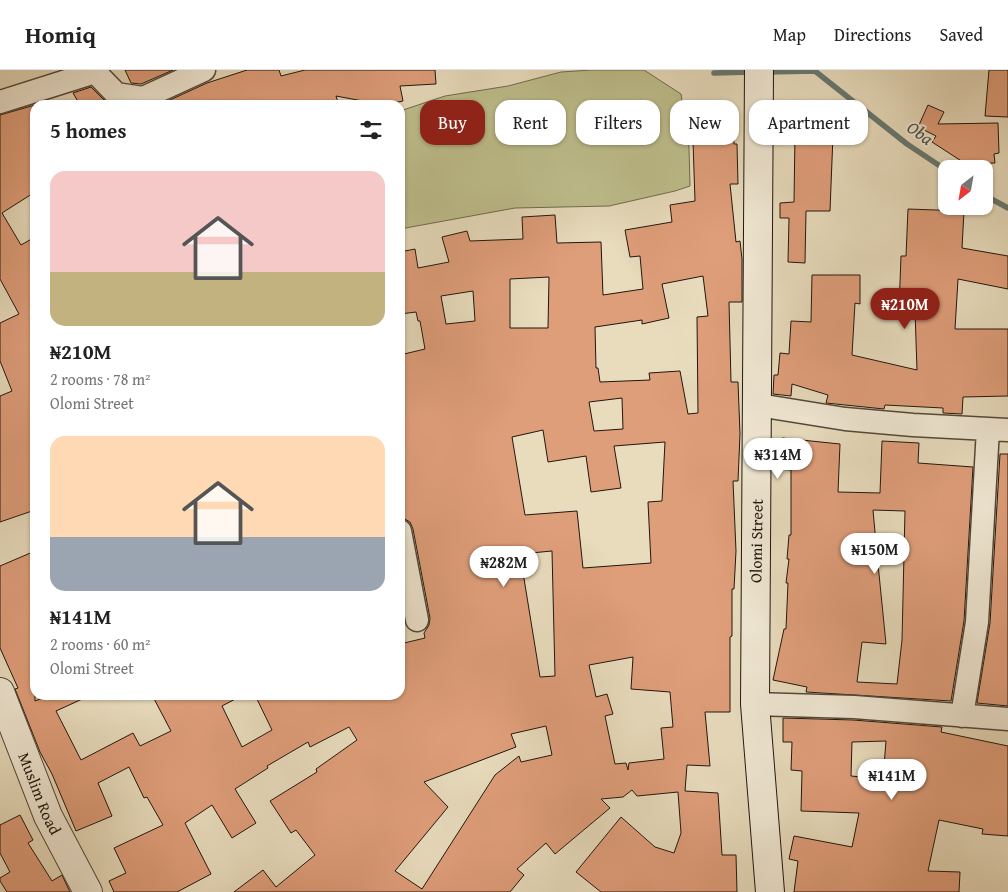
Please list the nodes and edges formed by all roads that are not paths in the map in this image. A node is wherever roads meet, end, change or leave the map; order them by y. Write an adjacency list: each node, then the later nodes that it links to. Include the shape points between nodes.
1 (204, 70): 3 (street, via 143,98)
2 (759, 70): 5 (main road, Olomi Street)
3 (122, 99): 4 (street, via 95,72)
4 (0, 102)
5 (758, 405): 6 (street, via 845,419); 10 (main road, Olomi Street)
6 (998, 429): 11 (street, via 977,622)
7 (405, 557): 8 (street)
8 (417, 620)
9 (0, 692): 13 (main road, Muslim Road, via 48,816)
10 (755, 704): 11 (street, via 854,707); 14 (main road, Olomi Street)
11 (962, 716): 12 (street)
12 (1008, 719)
13 (88, 892)
14 (770, 892)

